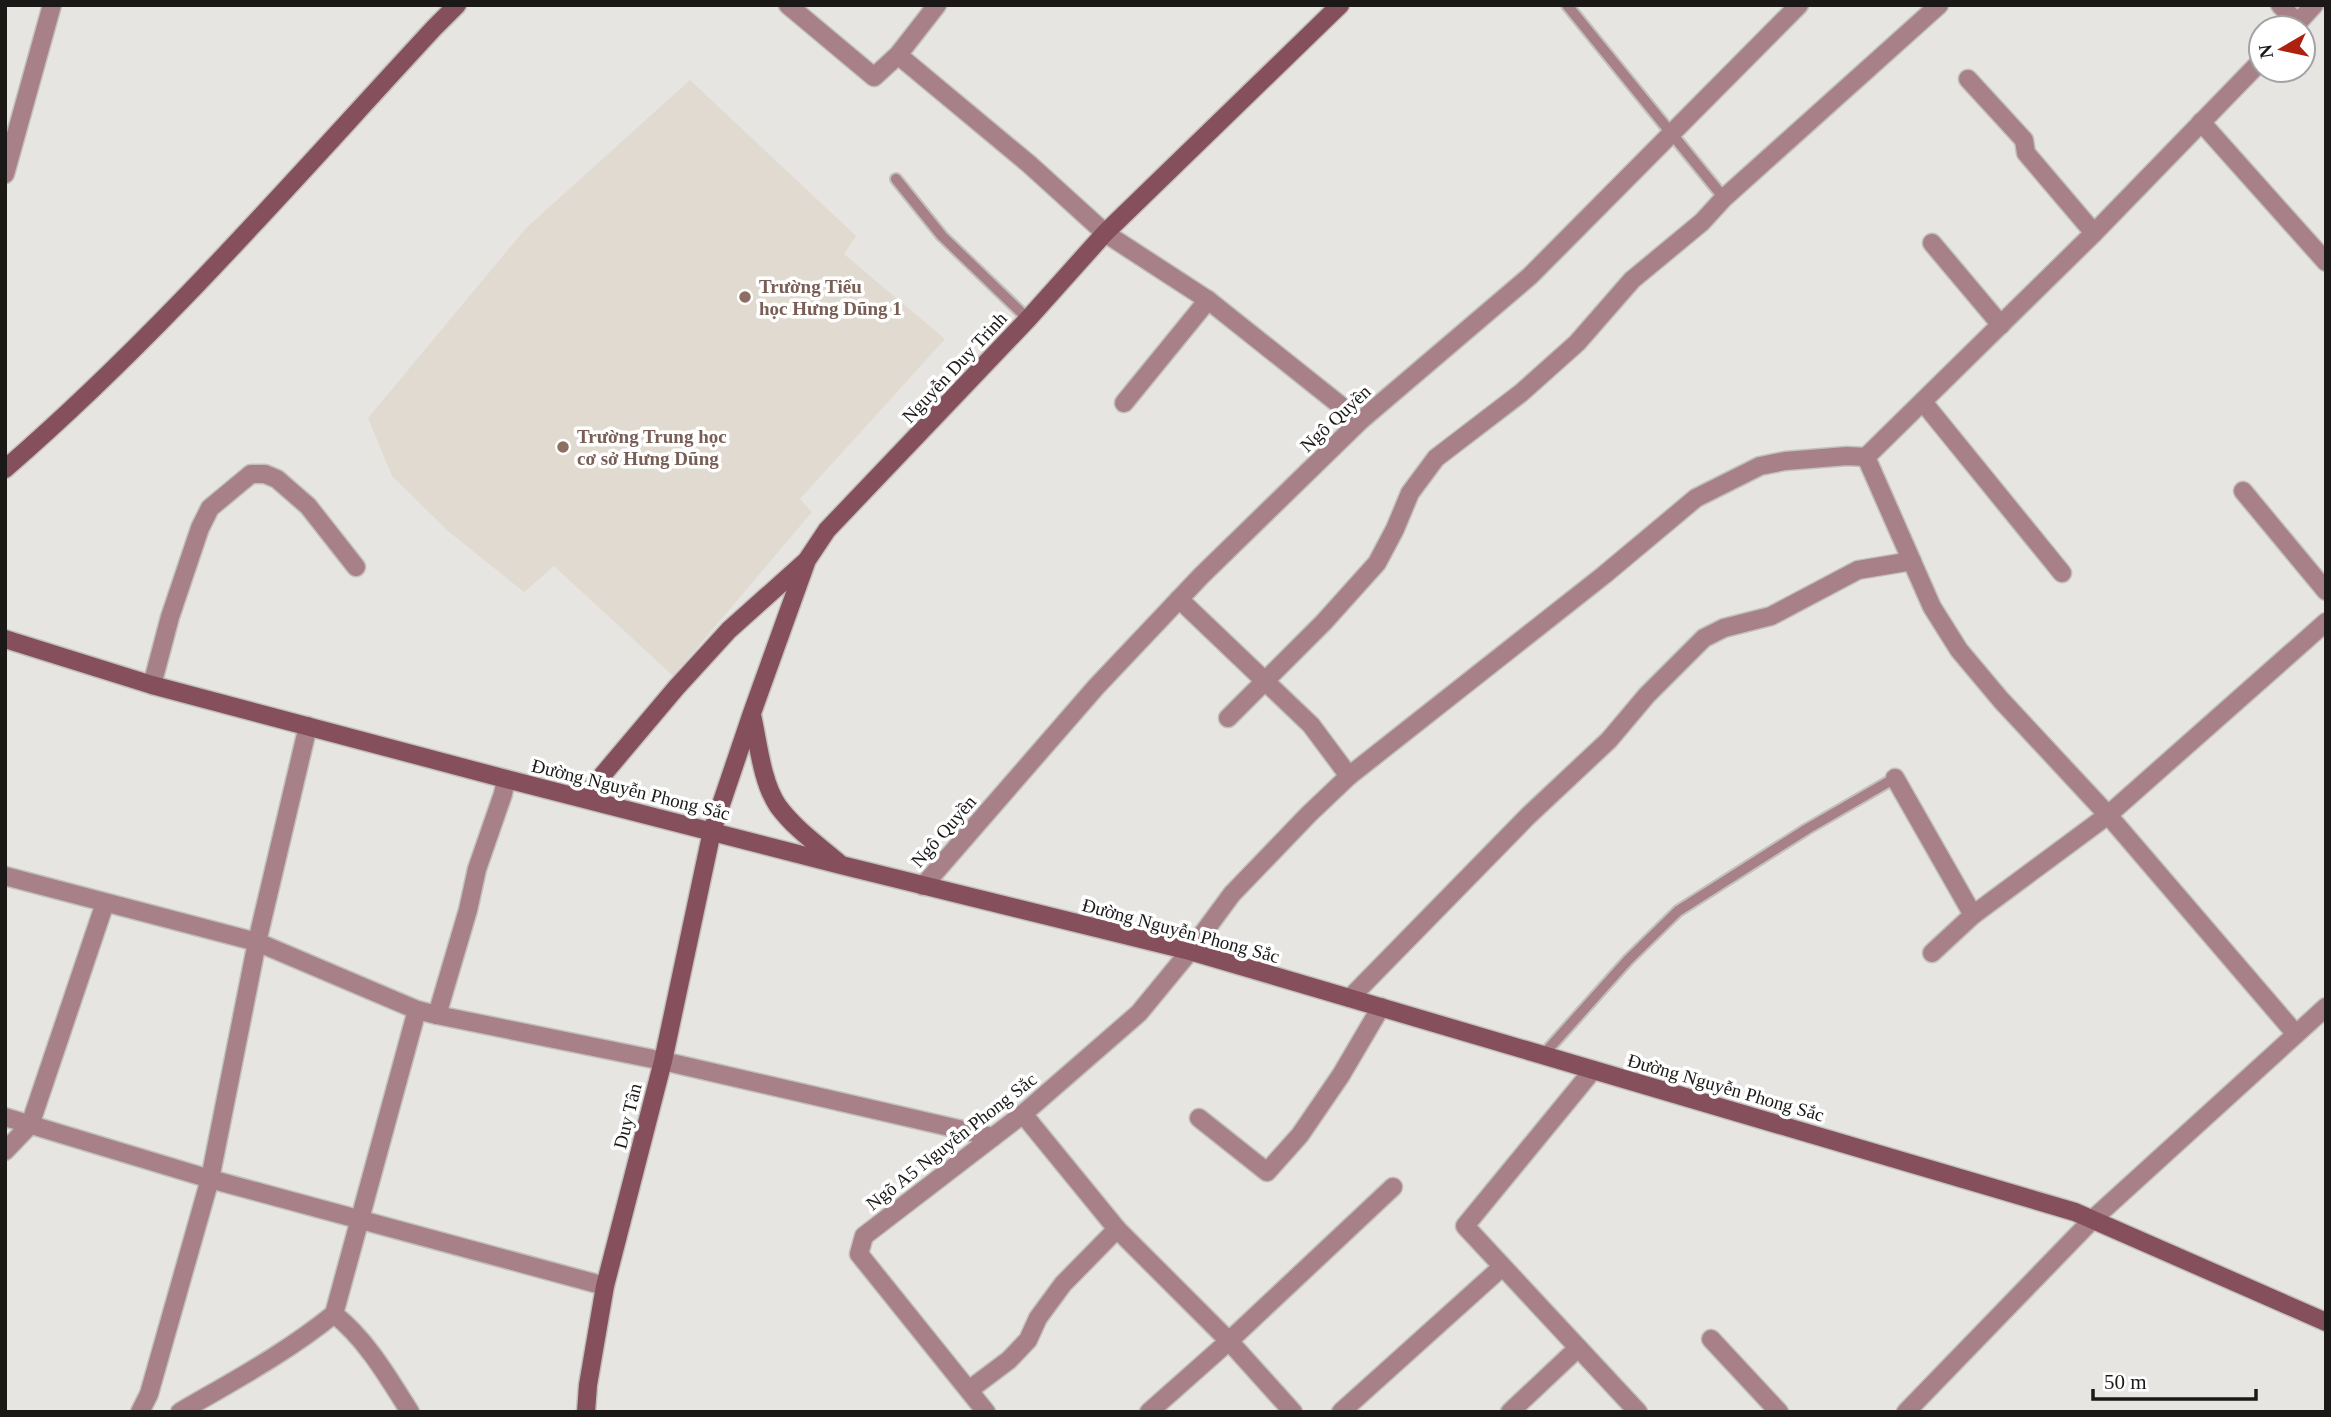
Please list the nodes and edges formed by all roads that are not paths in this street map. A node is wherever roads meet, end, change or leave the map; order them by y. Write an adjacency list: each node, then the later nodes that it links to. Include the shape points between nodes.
1 (52, 5): 14 (street)
2 (457, 5): 29 (street, via 199,283)
3 (788, 5): 9 (street, via 874,77)
4 (937, 5): 9 (street)
5 (1340, 5): 18 (street, Nguyễn Duy Trinh)
6 (1567, 5): 13 (lane)
7 (1799, 5): 13 (street, Ngô Quyền)
8 (1939, 5): 17 (street)
9 (898, 55): 18 (street)
10 (2247, 75): 12 (street)
11 (1968, 79): 19 (street, via 2024,140 2026,153)
12 (2201, 122): 19 (street); 21 (street)
13 (1672, 132): 17 (lane); 27 (street, Ngô Quyền, via 1530,276)
14 (9, 144): 15 (street)
15 (5, 174)
16 (896, 179): 23 (lane, via 942,236)
17 (1724, 198): 39 (street, via 1632,280 1577,344 1436,458 1410,493 1377,563)
18 (1105, 233): 22 (street); 23 (street, Nguyễn Duy Trinh)
19 (2094, 233): 24 (street)
20 (1931, 243): 24 (street)
21 (2326, 262)
22 (1208, 300): 26 (street); 27 (street)
23 (1028, 319): 31 (street, Nguyễn Duy Trinh, via 828,530)
24 (2001, 325): 25 (street)
25 (1923, 402): 28 (street); 34 (street)
26 (1124, 403)
27 (1360, 421): 36 (street, Ngô Quyền)
28 (1866, 457): 32 (street); 44 (street, Ngõ A5 Nguyễn Phong Sắc, via 1760,466 1696,498)
29 (5, 469)
30 (2243, 491): 35 (street)
31 (807, 560): 41 (street, Nguyễn Duy Trinh); 47 (street, via 720,640)
32 (1912, 561): 48 (street, via 1932,607 1959,650); 58 (street, via 1858,570 1771,616 1704,638 1609,740)
33 (356, 567): 40 (street, via 308,506 277,480 251,474 210,508 200,528)
34 (2062, 573)
35 (2326, 591)
36 (1179, 599): 39 (street); 52 (street, Ngô Quyền)
37 (2326, 622): 48 (street)
38 (5, 639): 40 (street, Đường Nguyễn Phong Sắc)
39 (1266, 681): 42 (street); 44 (street, via 1311,725)
40 (152, 685): 43 (street, Đường Nguyễn Phong Sắc)
41 (752, 713): 49 (street, Nguyễn Duy Trinh); 50 (street, via 777,804)
42 (1228, 718)
43 (308, 726): 46 (street, Đường Nguyễn Phong Sắc); 55 (street)
44 (1349, 776): 56 (street, Ngõ A5 Nguyễn Phong Sắc, via 1231,894)
45 (1895, 778): 54 (street); 64 (lane, via 1678,911)
46 (506, 779): 47 (street, Đường Nguyễn Phong Sắc); 62 (street)
47 (584, 797): 49 (street, Đường Nguyễn Phong Sắc)
48 (2108, 815): 54 (street); 63 (street)
49 (712, 831): 50 (street, Đường Nguyễn Phong Sắc); 65 (street, Duy Tân)
50 (841, 865): 52 (street, Đường Nguyễn Phong Sắc)
51 (5, 876): 53 (street)
52 (923, 886): 56 (street, Đường Nguyễn Phong Sắc)
53 (105, 903): 55 (street); 70 (street)
54 (1973, 915): 57 (street)
55 (257, 942): 61 (street); 73 (street)
56 (1190, 951): 58 (street, Đường Nguyễn Phong Sắc); 67 (street, Ngõ A5 Nguyễn Phong Sắc, via 1139,1013)
57 (1932, 953)
58 (1350, 998): 59 (street, Đường Nguyễn Phong Sắc)
59 (1381, 1007): 64 (street, Đường Nguyễn Phong Sắc); 69 (street, via 1300,1135 1267,1172)
60 (2326, 1007): 63 (street)
61 (417, 1010): 62 (street); 75 (street)
62 (437, 1015): 65 (street)
63 (2295, 1033): 76 (street)
64 (1543, 1055): 66 (street, Đường Nguyễn Phong Sắc)
65 (663, 1061): 71 (street); 79 (street, Duy Tân)
66 (1593, 1070): 76 (street, Đường Nguyễn Phong Sắc); 78 (street, via 1465,1226)
67 (1023, 1114): 71 (street, Ngõ A5 Nguyễn Phong Sắc); 77 (street)
68 (5, 1117): 70 (street)
69 (1199, 1118)
70 (30, 1125): 72 (street); 73 (street)
71 (993, 1137): 85 (street, Ngõ A5 Nguyễn Phong Sắc, via 864,1236 859,1254)
72 (5, 1151)
73 (210, 1179): 75 (street); 86 (street)
74 (1393, 1187): 83 (street)
75 (359, 1219): 79 (street); 80 (street)
76 (2092, 1220): 81 (street, Đường Nguyễn Phong Sắc); 97 (street)
77 (1117, 1229): 83 (street); 85 (street, via 1063,1284 1028,1340)
78 (1502, 1267): 84 (street); 93 (street)
79 (605, 1286): 89 (street, Duy Tân)
80 (334, 1314): 87 (street, via 274,1357); 88 (street, via 375,1358)
81 (2326, 1322)
82 (1711, 1339): 96 (street)
83 (1229, 1341): 91 (street); 92 (street)
84 (1578, 1348): 94 (street); 95 (street)
85 (969, 1390): 90 (street, Ngõ A5 Nguyễn Phong Sắc)
86 (140, 1412)
87 (180, 1412)
88 (410, 1412)
89 (586, 1412)
90 (986, 1412)
91 (1149, 1412)
92 (1293, 1412)
93 (1341, 1412)
94 (1510, 1412)
95 (1638, 1412)
96 (1779, 1412)
97 (1906, 1412)

